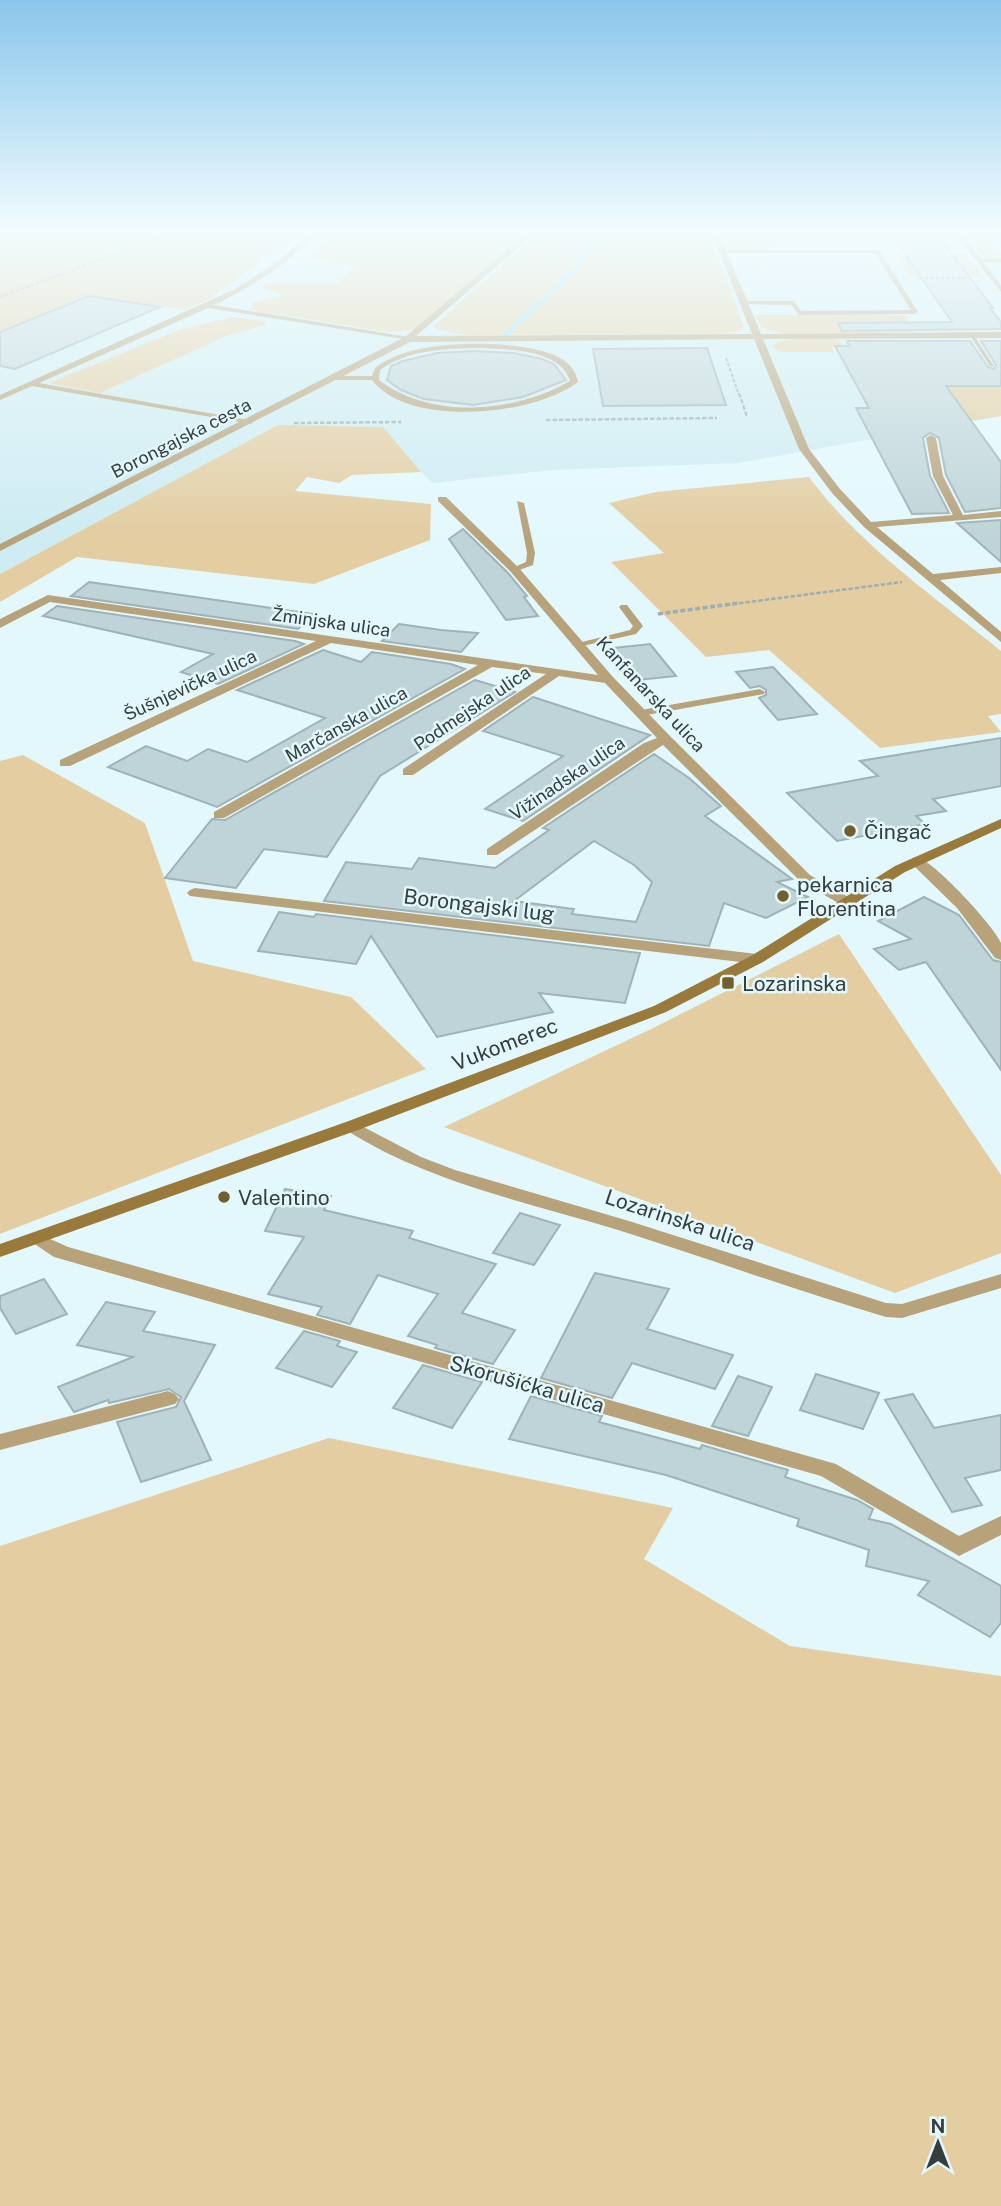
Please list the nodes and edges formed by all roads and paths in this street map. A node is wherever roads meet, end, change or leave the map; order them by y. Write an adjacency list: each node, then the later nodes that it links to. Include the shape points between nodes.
1 (148, 332): 12 (lane)
2 (365, 332): 8 (lane)
3 (416, 332): 8 (street)
4 (756, 332): 7 (street)
5 (1001, 334): 6 (street, Borongajska cesta)
6 (971, 335): 7 (street, Borongajska cesta); 9 (lane)
7 (758, 337): 8 (street, Borongajska cesta); 20 (street, via 804,449)
8 (408, 339): 10 (street, Borongajska cesta)
9 (992, 365)
10 (333, 378): 11 (lane); 14 (street, Borongajska cesta)
11 (375, 378): 11 (lane, via 397,397 469,408 545,398 574,382 574,375 558,360 474,346 396,358 377,369)
12 (31, 384): 13 (lane); 14 (lane)
13 (0, 398)
14 (248, 422): 21 (street, Borongajska cesta)
15 (931, 438): 19 (street, via 938,476)
16 (442, 499): 22 (street, Kanfanarska ulica)
17 (520, 503): 22 (lane, via 531,553 530,563)
18 (1001, 514): 19 (street)
19 (960, 518): 20 (street)
20 (868, 525): 24 (street)
21 (0, 548)
22 (514, 569): 30 (street, Kanfanarska ulica)
23 (1001, 570): 24 (street)
24 (931, 578): 26 (path); 28 (street)
25 (624, 607): 26 (lane)
26 (634, 617): 30 (lane, via 638,626 633,632)
27 (0, 624): 29 (street, Žminjska ulica, via 48,598)
28 (999, 634)
29 (330, 639): 31 (street, Žminjska ulica); 37 (street, Šušnjevička ulica)
30 (581, 645): 33 (street, Kanfanarska ulica)
31 (490, 663): 32 (street, Žminjska ulica); 39 (street, Marčanska ulica)
32 (556, 673): 33 (street, Žminjska ulica); 38 (street, Podmejska ulica)
33 (609, 680): 35 (street, Kanfanarska ulica)
34 (760, 692): 35 (lane)
35 (641, 713): 36 (street, Kanfanarska ulica)
36 (666, 739): 41 (street, Vižinadska ulica); 44 (street, Kanfanarska ulica, via 805,878)
37 (65, 763)
38 (408, 772)
39 (219, 816)
40 (1001, 823): 42 (street, Vukomerec)
41 (492, 852)
42 (917, 860): 44 (street, Vukomerec); 45 (street, via 951,889)
43 (195, 893): 46 (street, Borongajski lug)
44 (845, 901): 46 (street, Vukomerec)
45 (1001, 955)
46 (757, 958): 47 (street, Vukomerec, via 660,1009)
47 (352, 1126): 48 (street, Vukomerec); 50 (street, Lozarinska ulica, via 400,1154 459,1177 886,1310 902,1311)
48 (37, 1239): 49 (street, Vukomerec); 53 (street, Skorušićka ulica, via 61,1252 828,1470 959,1547)
49 (0, 1251)
50 (1001, 1281)
51 (168, 1399): 52 (street)
52 (0, 1442)
53 (1001, 1525)

